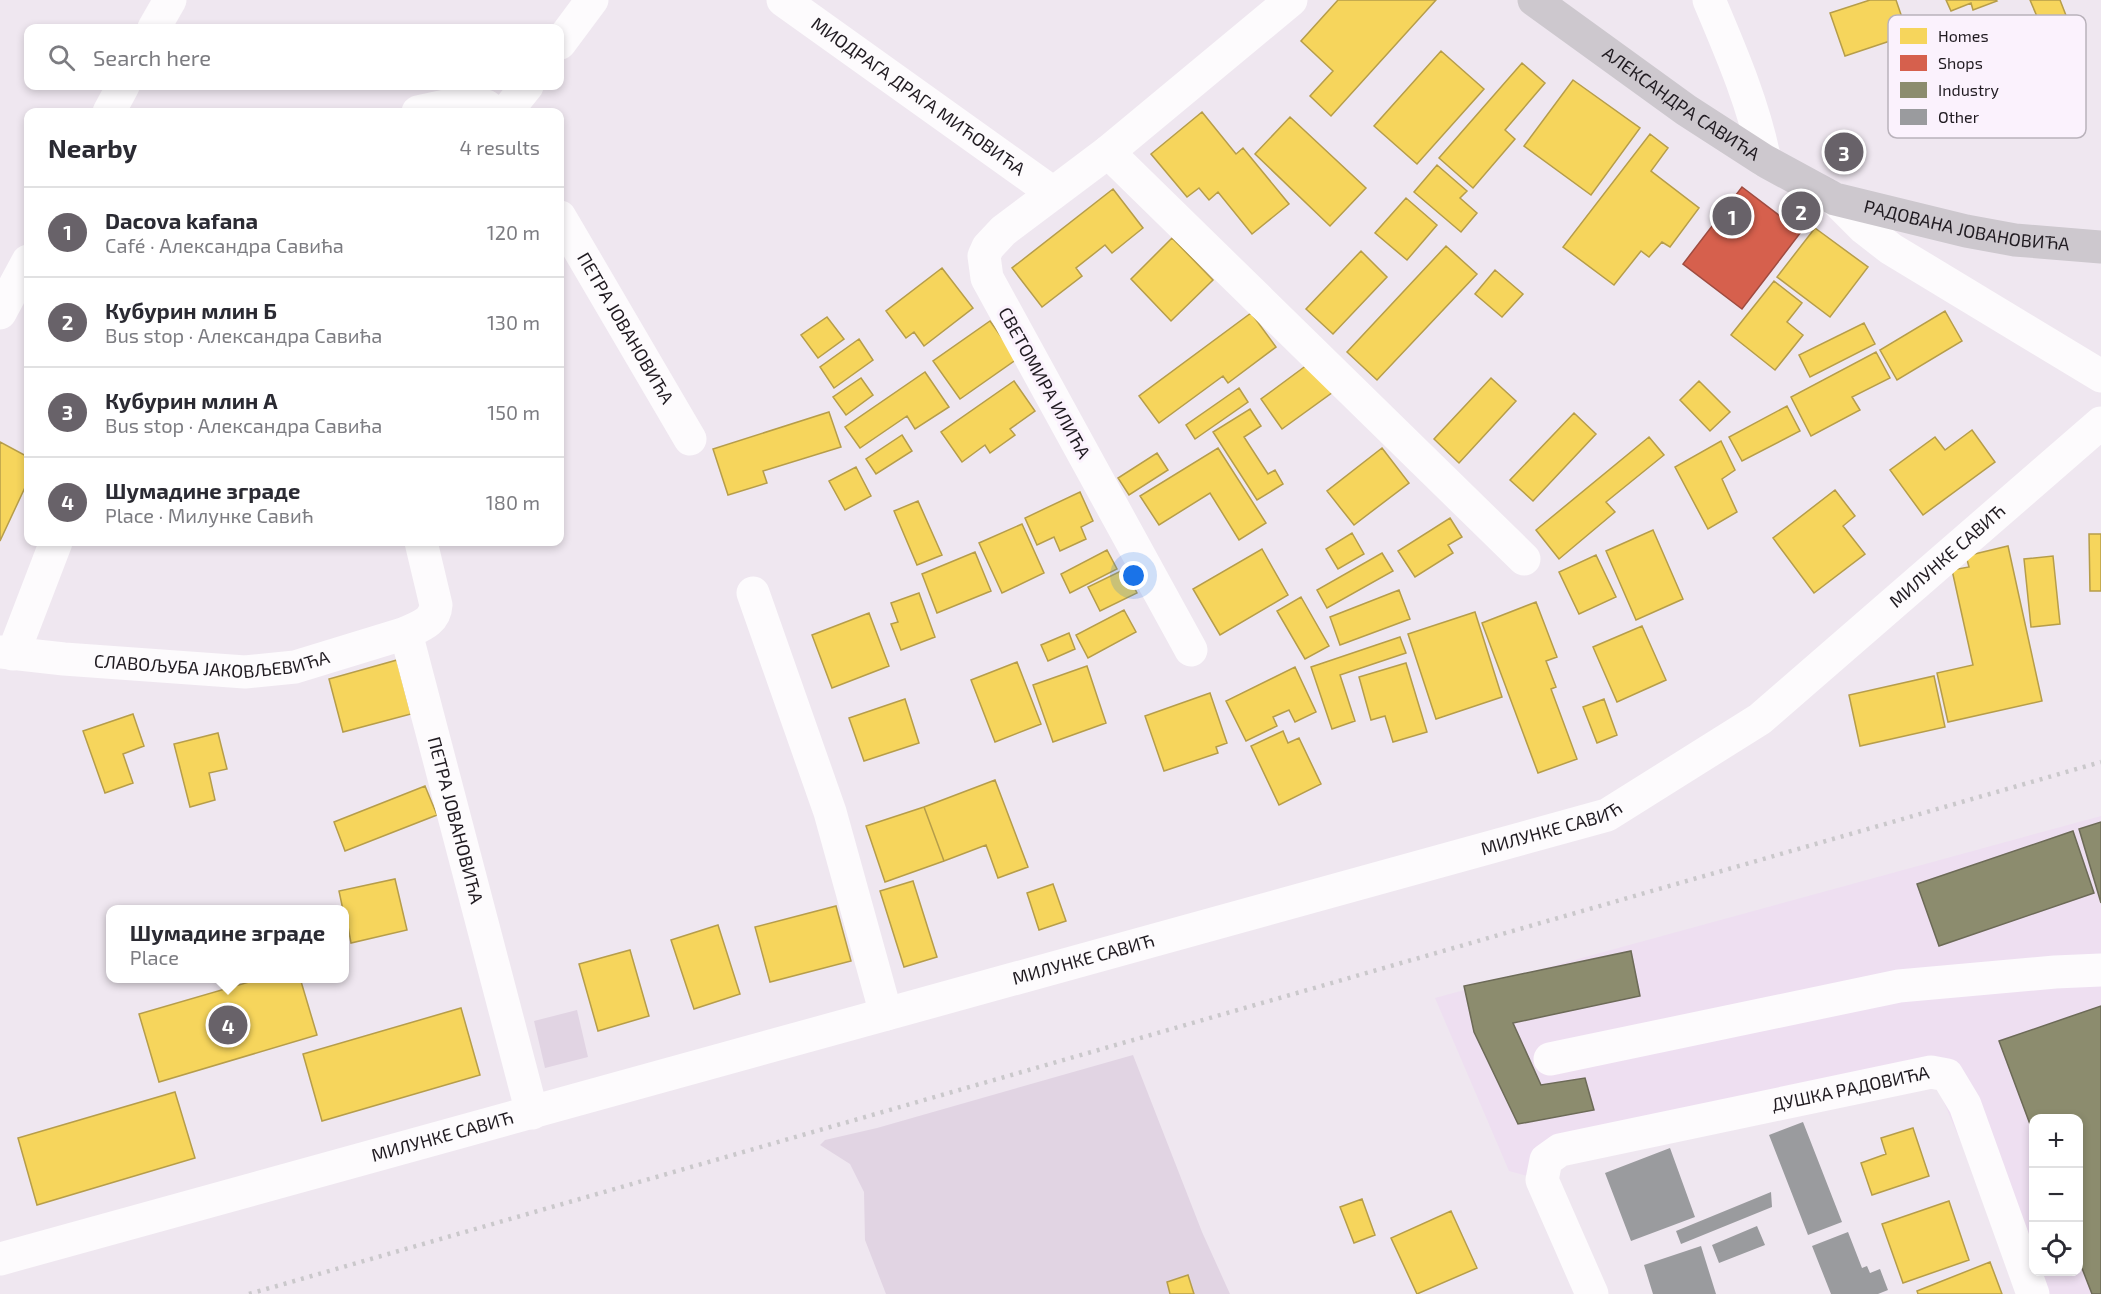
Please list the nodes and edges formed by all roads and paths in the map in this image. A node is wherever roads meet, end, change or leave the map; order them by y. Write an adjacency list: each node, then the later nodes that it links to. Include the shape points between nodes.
1 (170, 0): 7 (street)
2 (592, 0): 8 (street)
3 (783, 0): 17 (street, МИОДРАГА ДРАГА МИЋОВИЋА)
4 (1291, 0): 15 (street, СВЕТОМИРА ИЛИЋА)
5 (1534, 0): 16 (main road, АЛЕКСАНДРА САВИЋА, via 1686,110)
6 (1709, 0): 16 (street, via 1741,76)
7 (156, 24)
8 (564, 38)
9 (121, 90): 11 (street)
10 (524, 90): 14 (street)
11 (111, 108)
12 (437, 108): 13 (street, via 469,101)
13 (489, 108)
14 (509, 108)
15 (1108, 152): 17 (street, СВЕТОМИРА ИЛИЋА); 28 (street)
16 (1766, 160): 18 (main road, АЛЕКСАНДРА САВИЋА)
17 (1053, 193): 31 (street, СВЕТОМИРА ИЛИЋА, via 988,247 984,256 987,278)
18 (1835, 199): 20 (main road, РАДОВАНА ЈОВАНОВИЋА, via 2015,240); 23 (street, via 1891,249)
19 (564, 225): 25 (street, ПЕТРА ЈОВАНОВИЋА)
20 (2101, 247)
21 (24, 268): 22 (street)
22 (0, 313)
23 (2101, 375)
24 (2101, 423): 34 (street, МИЛУНКЕ САВИЋ, via 1760,719 1607,816)
25 (690, 439)
26 (54, 546): 32 (street, СЛАВОЉУБА ЈАКОВЉЕВИЋА)
27 (422, 546): 30 (street, via 435,613 432,620)
28 (1524, 559)
29 (753, 592): 34 (street, via 830,812)
30 (406, 633): 32 (street, СЛАВОЉУБА ЈАКОВЉЕВИЋА, via 295,667 245,672); 36 (street, ПЕТРА ЈОВАНОВИЋА)
31 (1191, 650)
32 (7, 653)
33 (2101, 970): 35 (street, via 1899,986)
34 (886, 1014): 36 (street, МИЛУНКЕ САВИЋ)
35 (1550, 1059)
36 (532, 1113): 37 (street, МИЛУНКЕ САВИЋ)
37 (0, 1259)
38 (1592, 1294): 39 (street, ДУШКА РАДОВИЋА, via 1542,1180 1546,1160 1560,1150 1931,1072 1947,1075 1965,1105)
39 (2033, 1294)

